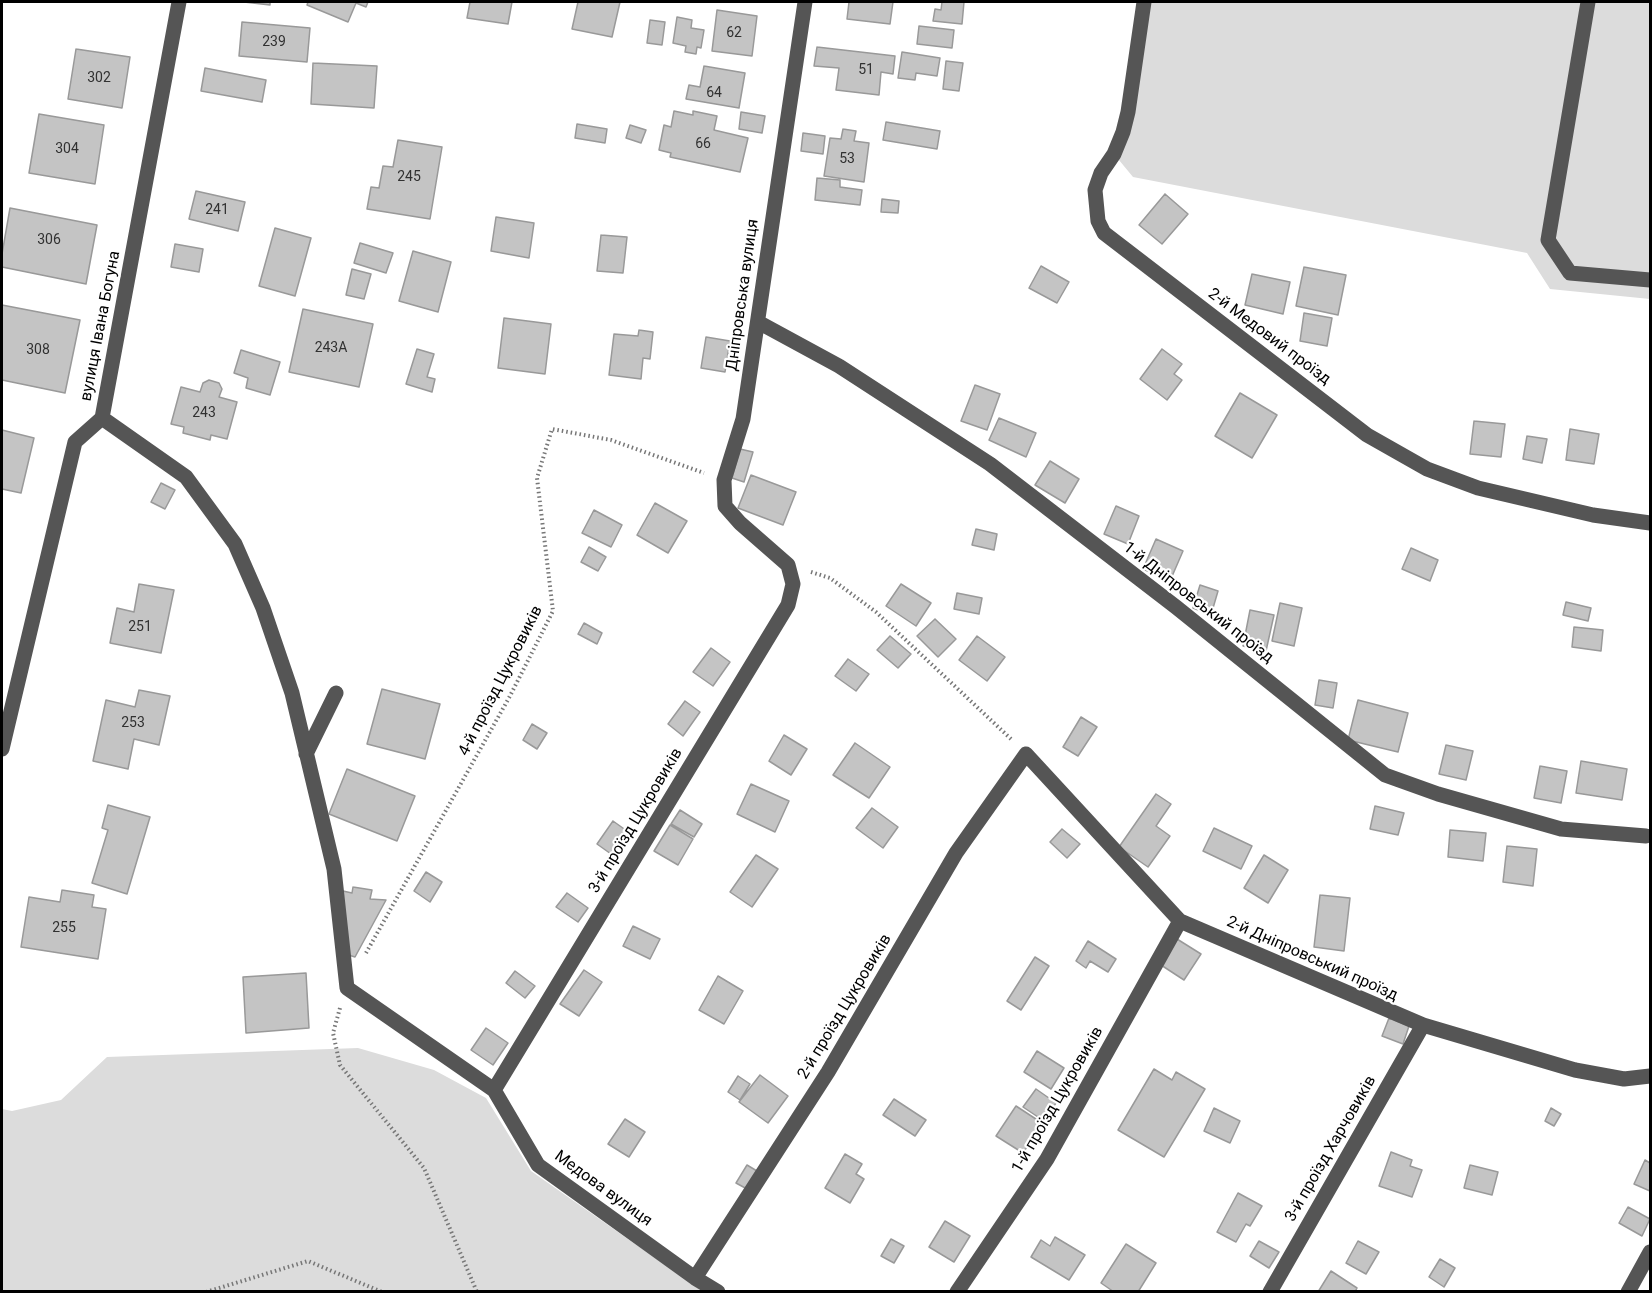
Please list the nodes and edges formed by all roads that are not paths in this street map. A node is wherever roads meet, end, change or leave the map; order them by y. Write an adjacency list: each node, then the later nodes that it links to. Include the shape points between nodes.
1 (179, 2): 7 (street, вулиця Івана Богуна)
2 (805, 2): 6 (street, Дніпровська вулиця)
3 (1144, 2): 8 (street, 2-й Медовий проїзд, via 1126,122 1095,190 1098,221 1104,233 1367,435 1427,469 1478,488)
4 (1588, 2): 5 (street, via 1548,240 1570,273)
5 (1650, 280)
6 (758, 321): 9 (street, Дніпровська вулиця, via 743,418 724,480 725,506); 14 (street, 1-й Дніпровський проїзд, via 840,366 990,464 1385,775 1561,829)
7 (102, 418): 11 (street, вулиця Івана Богуна, via 75,442); 12 (street, via 186,477 235,543 267,618 292,693)
8 (1650, 523)
9 (788, 565): 18 (street, 3-й проїзд Цукровиків, via 792,584 788,605)
10 (336, 693): 12 (street)
11 (2, 748)
12 (306, 754): 18 (street, Медова вулиця, via 334,869 347,988)
13 (1026, 754): 15 (street, 2-й Дніпровський проїзд); 20 (street, 2-й проїзд Цукровиків, via 956,853 828,1072)
14 (1646, 836)
15 (1180, 921): 16 (street, 2-й Дніпровський проїзд); 22 (street, 1-й проїзд Цукровиків, via 1047,1159)
16 (1423, 1025): 17 (street, 2-й Дніпровський проїзд, via 1575,1070 1624,1079); 23 (street, 3-й проїзд Харчовиків)
17 (1650, 1076)
18 (494, 1090): 20 (street, Медова вулиця, via 538,1165)
19 (1650, 1252): 24 (street)
20 (695, 1278): 21 (street, Медова вулиця)
21 (718, 1292)
22 (957, 1292)
23 (1270, 1292)
24 (1628, 1292)

